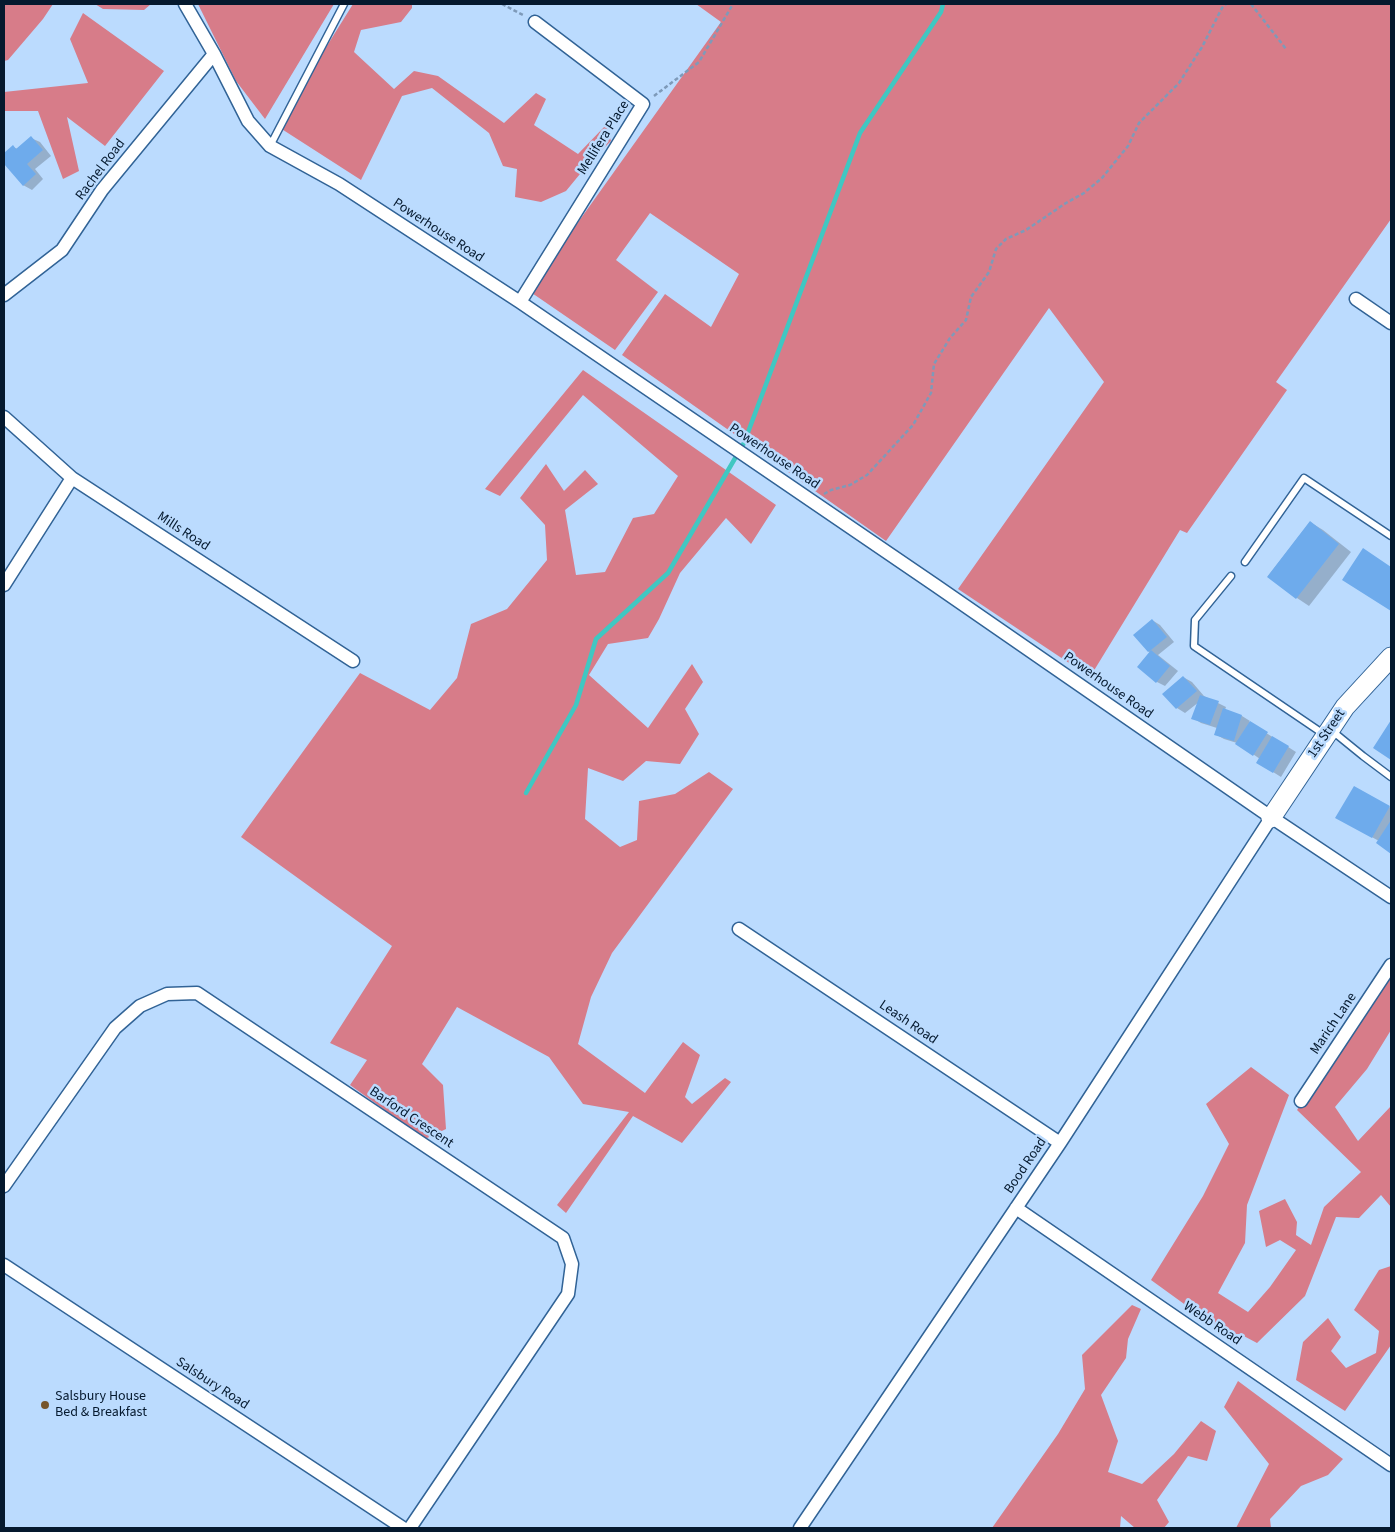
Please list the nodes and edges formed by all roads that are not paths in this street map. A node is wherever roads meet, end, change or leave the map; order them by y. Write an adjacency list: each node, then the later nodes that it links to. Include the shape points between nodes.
1 (185, 4): 4 (street, Powerhouse Road)
2 (344, 4): 5 (lane)
3 (535, 22): 8 (street, Mellifera Place, via 643,104)
4 (214, 54): 5 (street, Powerhouse Road, via 248,121); 6 (street, Rachel Road, via 102,190 62,250)
5 (270, 146): 8 (street, Powerhouse Road, via 339,184)
6 (4, 295)
7 (1356, 299): 9 (street)
8 (520, 302): 20 (street, Powerhouse Road)
9 (1391, 322)
10 (4, 417): 11 (street, Mills Road)
11 (72, 478): 15 (street); 17 (street, Mills Road)
12 (1391, 536): 13 (lane, via 1304,478)
13 (1245, 562)
14 (1231, 576): 18 (lane, via 1195,620 1194,646)
15 (4, 585)
16 (1391, 658): 18 (street, 1st Street, via 1345,707)
17 (353, 661)
18 (1328, 733): 19 (lane); 20 (street, 1st Street)
19 (1391, 777)
20 (1271, 818): 21 (street, Powerhouse Road); 25 (street, Bood Road)
21 (1391, 897)
22 (739, 929): 25 (street, Leash Road)
23 (1391, 965): 24 (street, Marich Lane)
24 (1301, 1101)
25 (1060, 1142): 27 (street, Bood Road)
26 (4, 1186): 31 (street, Barford Crescent, via 115,1028 140,1006 167,994 197,993 563,1238 572,1264 568,1294)
27 (1016, 1208): 29 (street, Webb Road); 32 (street, Bood Road)
28 (4, 1265): 30 (street, Salsbury Road)
29 (1391, 1465)
30 (403, 1528)
31 (410, 1528)
32 (800, 1528)

